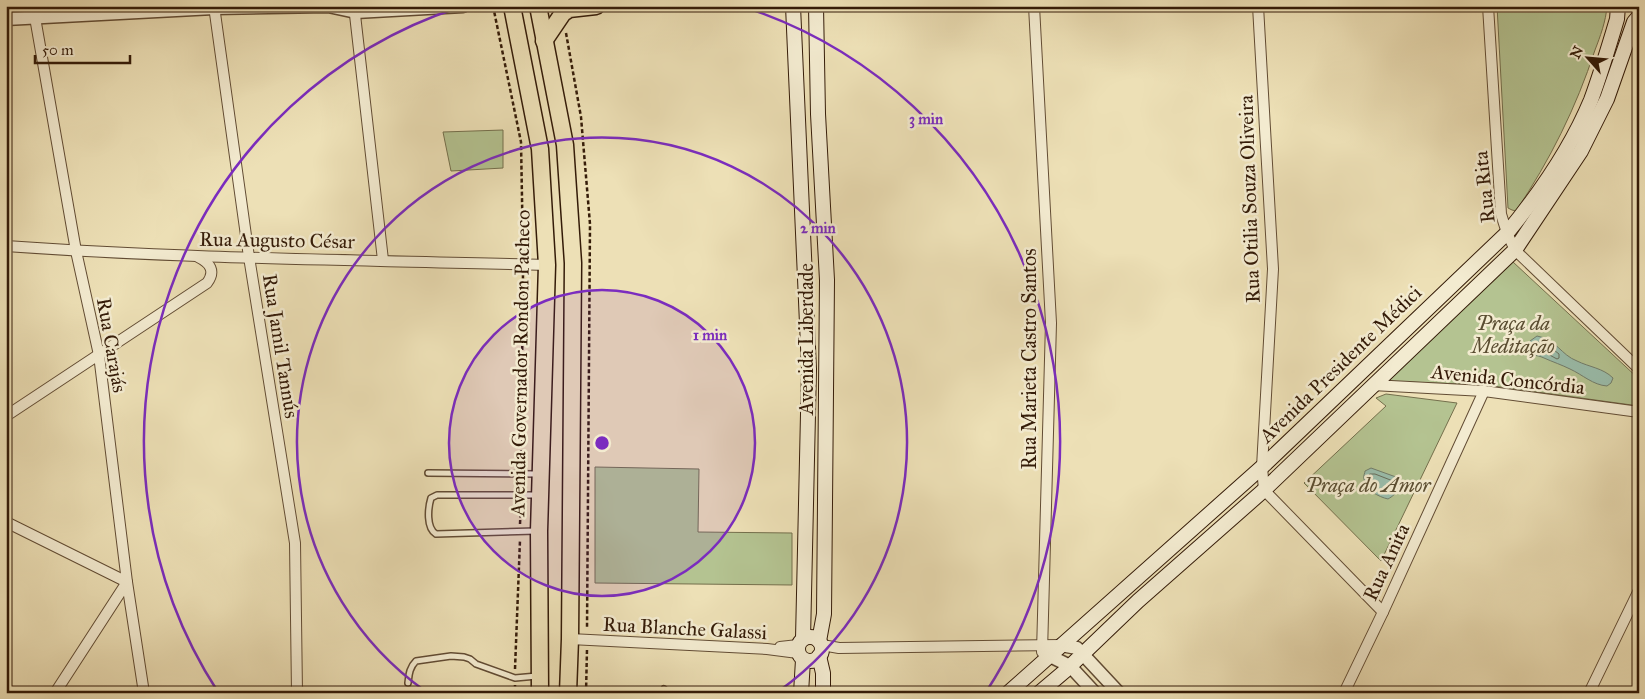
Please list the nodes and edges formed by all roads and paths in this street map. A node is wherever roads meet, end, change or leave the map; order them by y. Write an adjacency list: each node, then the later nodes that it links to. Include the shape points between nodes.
1 (328, 6): 13 (street); 14 (street)
2 (463, 6): 14 (street)
3 (493, 6): 28 (path, via 522,142)
4 (512, 6): 29 (main road, Avenida Governador Rondon Pacheco, via 540,149)
5 (538, 6): 18 (main road)
6 (596, 6): 18 (main road, via 569,9 563,13)
7 (793, 6): 21 (main road, Avenida Liberdade)
8 (816, 6): 20 (main road, Avenida Liberdade)
9 (1034, 6): 53 (street, Rua Marieta Castro Santos, via 1051,323)
10 (1258, 6): 36 (street, Rua Otilia Souza Oliveira, via 1273,269)
11 (1488, 6): 19 (street, Rua Rita, via 1501,214)
12 (1618, 6): 19 (main road, Avenida Presidente Médici, via 1617,19 1590,101 1574,135 1538,195)
13 (214, 7): 15 (street); 26 (street, Rua Jamil Tannús)
14 (359, 10): 27 (street)
15 (34, 12): 17 (street); 24 (street, Rua Carajás)
16 (1639, 16): 23 (main road, Avenida Presidente Médici, via 1634,22 1607,99 1581,151)
17 (6, 20)
18 (544, 41): 49 (main road, via 564,145 573,263)
19 (1507, 233): 23 (street, Rua Rita); 36 (main road, Avenida Presidente Médici)
20 (825, 235): 21 (main road); 52 (main road, Avenida Liberdade, via 824,614)
21 (803, 236): 51 (main road, Avenida Liberdade, via 809,370)
22 (6, 246): 24 (street, Rua Augusto César)
23 (1515, 250): 31 (street, Rua Rita); 32 (main road, Avenida Presidente Médici)
24 (76, 251): 25 (street, Rua Augusto César); 30 (street, Rua Carajás)
25 (195, 255): 26 (street, Rua Augusto César); 30 (street, via 211,266 212,274 207,283)
26 (250, 257): 27 (street, Rua Augusto César); 61 (street, Rua Jamil Tannús, via 295,543)
27 (383, 260): 28 (street, Rua Augusto César)
28 (524, 265): 29 (street, Rua Augusto César); 38 (path)
29 (547, 265): 39 (main road, Avenida Governador Rondon Pacheco)
30 (99, 355): 35 (street); 46 (street, Rua Carajás)
31 (1639, 370)
32 (1372, 385): 33 (street, Avenida Concórdia); 40 (main road, Avenida Presidente Médici)
33 (1484, 391): 34 (street, Avenida Concórdia); 48 (street, Rua Anita)
34 (1639, 412)
35 (6, 416)
36 (1262, 468): 40 (street, Rua Otilia Souza Oliveira); 50 (main road, Avenida Presidente Médici)
37 (428, 473): 38 (lane)
38 (521, 474): 39 (lane)
39 (541, 474): 42 (main road, Avenida Governador Rondon Pacheco)
40 (1264, 490): 48 (street); 54 (main road, Avenida Presidente Médici)
41 (521, 495): 42 (lane); 44 (path); 44 (lane, via 437,496 429,503 430,527 436,534)
42 (541, 495): 45 (main road, Avenida Governador Rondon Pacheco)
43 (6, 522): 46 (street)
44 (520, 531): 45 (lane); 57 (path)
45 (540, 531): 56 (main road, Avenida Governador Rondon Pacheco)
46 (127, 582): 59 (street); 60 (street, Rua Carajás)
47 (1639, 590): 72 (street)
48 (1383, 612): 71 (street, Rua Anita)
49 (570, 639): 51 (street, Rua Blanche Galassi); 64 (main road)
50 (1061, 645): 53 (main road, Avenida Presidente Médici); 54 (street, via 1077,648)
51 (800, 649): 52 (main road, via 812,637); 52 (main road, via 806,661 814,661); 65 (main road, Avenida Liberdade)
52 (820, 649): 53 (street); 66 (main road, Avenida Liberdade)
53 (1042, 650): 55 (street); 67 (main road, Avenida Presidente Médici)
54 (1082, 654): 55 (main road, Avenida Presidente Médici); 70 (street)
55 (1070, 666): 68 (main road, Avenida Presidente Médici); 69 (street)
56 (540, 676): 57 (lane); 63 (main road, Avenida Governador Rondon Pacheco)
57 (515, 678): 58 (lane, via 470,659 451,656 416,661 411,666); 62 (path)
58 (408, 683)
59 (55, 693)
60 (144, 693)
61 (297, 693)
62 (514, 693)
63 (540, 693)
64 (568, 693)
65 (801, 693)
66 (823, 693)
67 (1008, 693)
68 (1039, 693)
69 (1095, 693)
70 (1119, 693)
71 (1344, 693)
72 (1589, 693)

